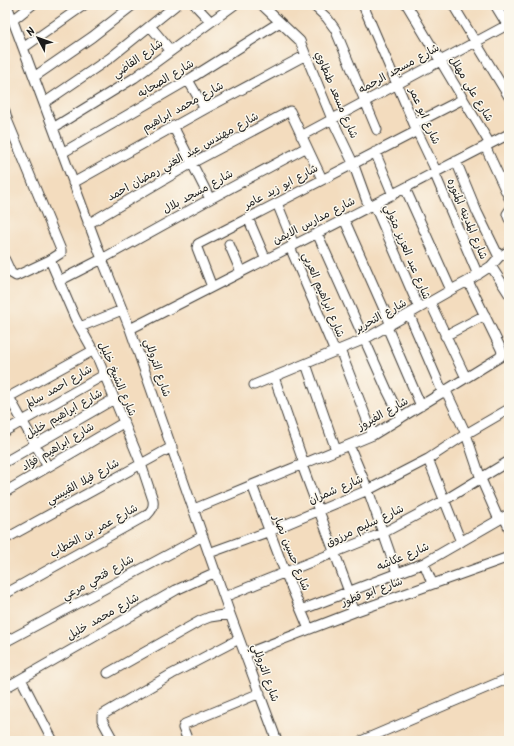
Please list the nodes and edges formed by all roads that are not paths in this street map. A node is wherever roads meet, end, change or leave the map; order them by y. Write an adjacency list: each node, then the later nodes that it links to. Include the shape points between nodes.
1 (7, 5): 14 (street, شارع التروللي)
2 (32, 5): 14 (street)
3 (84, 5): 20 (street)
4 (134, 5): 24 (street)
5 (176, 5): 18 (street)
6 (195, 5): 15 (street)
7 (234, 5): 15 (street, شارع القاضي)
8 (262, 5): 16 (street, شارع مسعد طنطاوي)
9 (315, 5): 29 (street, via 335,29)
10 (363, 5): 26 (street, شارع ابو عمر)
11 (407, 5): 23 (street, شارع علي مهلل)
12 (453, 5): 19 (street)
13 (495, 5): 17 (street)
14 (13, 20): 20 (street, شارع التروللي)
15 (211, 22): 21 (street, شارع القاضي)
16 (280, 22): 22 (street, شارع مسعد طنطاوي, via 297,38); 25 (street, شارع الصحابه)
17 (508, 25): 19 (street, شارع مسجد الرحمه)
18 (150, 26): 21 (street); 30 (street, via 110,58)
19 (475, 42): 23 (street, شارع مسجد الرحمه); 27 (street)
20 (23, 48): 24 (street, شارع التروللي)
21 (171, 51): 36 (street, شارع القاضي, via 134,78)
22 (306, 54): 31 (street, شارع محمد ابراهيم); 33 (street, شارع مسعد طنطاوي)
23 (440, 60): 26 (street, شارع مسجد الرحمه); 28 (street, شارع علي مهلل)
24 (34, 77): 30 (street, شارع التروللي)
25 (188, 80): 31 (street); 44 (street, شارع الصحابه)
26 (397, 84): 29 (street, شارع مسجد الرحمه); 37 (street, شارع ابو عمر)
27 (509, 97)
28 (463, 99): 37 (street, شارع ابو زيد عامر); 41 (street, شارع علي مهلل)
29 (365, 101): 33 (street, شارع مسجد الرحمه); 38 (street)
30 (44, 103): 36 (street, شارع التروللي)
31 (205, 109): 35 (street, شارع محمد ابراهيم)
32 (5, 111): 34 (street)
33 (332, 119): 40 (street, شارع مسجد الرحمه); 47 (street, شارع مسعد طنطاوي)
34 (7, 124): 69 (street, via 61,248 60,253)
35 (173, 126): 46 (street); 50 (street, شارع محمد ابراهيم)
36 (53, 128): 44 (street, شارع التروللي)
37 (415, 128): 43 (street, شارع ابو زيد عامر); 48 (street, شارع ابو عمر)
38 (377, 130)
39 (509, 134): 41 (street, شارع مدارس الايمن)
40 (301, 136): 42 (street); 46 (street, شارع مهندس عبد الغني رمضان احمد, via 290,111)
41 (488, 145): 45 (street, شارع مدارس الايمن); 54 (street, شارع علي مهلل)
42 (307, 147): 49 (street); 53 (street, شارع مسجد بلال)
43 (375, 152): 47 (street, شارع ابو زيد عامر); 52 (street)
44 (62, 153): 50 (street, شارع التروللي)
45 (456, 161): 48 (street, شارع مدارس الايمن); 66 (street)
46 (192, 163): 53 (street); 61 (street, شارع مهندس عبد الغني رمضان احمد)
47 (353, 163): 49 (street, شارع ابو زيد عامر); 56 (street, شارع مسعد طنطاوي)
48 (435, 171): 51 (street, شارع مدارس الايمن); 73 (street, شارع المدينه المنوره)
49 (322, 179): 55 (street, شارع ابو زيد عامر)
50 (73, 183): 61 (street, شارع التروللي)
51 (405, 188): 52 (street, شارع مدارس الايمن); 77 (street)
52 (393, 195): 56 (street, شارع مدارس الايمن)
53 (210, 198): 67 (street, شارع مسجد بلال)
54 (509, 198)
55 (277, 203): 58 (street, شارع ابو زيد عامر); 64 (street, شارع ابراهيم العربي)
56 (372, 205): 59 (street, شارع مدارس الايمن); 80 (street, شارع عبد العزيز متولي)
57 (509, 211): 60 (street)
58 (248, 218): 70 (street); 76 (street, شارع ابو زيد عامر, via 198,244 197,248)
59 (344, 219): 62 (street, شارع مدارس الايمن); 84 (street)
60 (509, 220)
61 (88, 224): 67 (street, شارع التروللي)
62 (317, 233): 64 (street, شارع مدارس الايمن); 88 (street)
63 (229, 244): 72 (street)
64 (292, 246): 70 (street, شارع مدارس الايمن); 90 (street, شارع ابراهيم العربي)
65 (509, 251): 66 (street, شارع التحرير)
66 (499, 257): 71 (street, شارع التحرير)
67 (102, 259): 74 (street, شارع مسجد بلال); 81 (street, شارع التروللي)
68 (5, 260): 69 (street, via 11,273 16,276)
69 (50, 260): 74 (street, شارع الشيخ خليل)
70 (266, 260): 72 (street, شارع مدارس الايمن)
71 (491, 266): 73 (street, شارع التحرير); 78 (street)
72 (241, 272): 76 (street, شارع مدارس الايمن)
73 (478, 275): 75 (street, شارع التحرير)
74 (59, 281): 85 (street, شارع الشيخ خليل)
75 (468, 281): 77 (street, شارع التحرير); 83 (street, شارع الفيروز)
76 (212, 287): 86 (street, شارع مدارس الايمن)
77 (451, 290): 79 (street, شارع التحرير)
78 (509, 294)
79 (430, 302): 80 (street, شارع التحرير); 87 (street)
80 (419, 308): 82 (street, شارع التحرير)
81 (122, 310): 85 (street); 86 (street, شارع التروللي)
82 (409, 314): 84 (street, شارع التحرير); 96 (street)
83 (484, 315): 87 (street); 94 (street, شارع الفيروز, via 502,353 497,360)
84 (389, 326): 88 (street, شارع التحرير); 99 (street)
85 (80, 327): 89 (street, شارع الشيخ خليل)
86 (130, 329): 109 (street, شارع التروللي)
87 (446, 336): 94 (street)
88 (365, 339): 90 (street, شارع التحرير); 101 (street)
89 (94, 350): 92 (street, شارع الشيخ خليل); 97 (street)
90 (337, 351): 91 (street, شارع التحرير); 106 (street, شارع ابراهيم العربي)
91 (306, 364): 93 (street, شارع التحرير); 110 (street)
92 (104, 375): 98 (street, شارع الشيخ خليل); 102 (street, شارع احمد سالم)
93 (274, 377): 95 (street, شارع التحرير); 115 (street)
94 (466, 378): 96 (street, شارع الفيروز)
95 (254, 384)
96 (444, 392): 99 (street, شارع الفيروز); 105 (street)
97 (7, 398): 102 (street)
98 (114, 399): 103 (street, شارع الشيخ خليل); 107 (street, شارع ابراهيم خليل)
99 (421, 406): 101 (street, شارع الفيروز)
100 (509, 409): 105 (street, شارع شمران)
101 (401, 418): 106 (street, شارع الفيروز)
102 (22, 422): 104 (street, شارع احمد سالم); 107 (street)
103 (123, 423): 114 (street, شارع الشيخ خليل); 116 (street, شارع ابراهيم فؤاد)
104 (5, 431)
105 (466, 434): 111 (street, شارع شمران); 117 (street)
106 (372, 435): 108 (street, شارع الفيروز)
107 (35, 445): 113 (street, شارع ابراهيم خليل); 116 (street)
108 (349, 445): 110 (street, شارع الفيروز); 119 (street)
109 (172, 447): 114 (street, شارع فيلا القبيسي); 122 (street, شارع التروللي)
110 (336, 450): 115 (street, شارع الفيروز)
111 (428, 459): 119 (street, شارع شمران); 121 (street)
112 (509, 461): 117 (street, شارع سليم مرزوق)
113 (5, 462)
114 (141, 464): 129 (street, شارع فيلا القبيسي); 140 (street, شارع عمر بن الخطاب, via 153,500 152,511)
115 (303, 464): 118 (street, شارع الفيروز); 123 (street)
116 (48, 467): 120 (street, شارع ابراهيم فؤاد)
117 (481, 479): 121 (street, شارع سليم مرزوق); 124 (street)
118 (252, 485): 122 (street, شارع الفيروز); 126 (street, شارع حسين نصار)
119 (368, 490): 123 (street, شارع شمران); 127 (street)
120 (5, 492)
121 (445, 500): 127 (street, شارع سليم مرزوق); 130 (street)
122 (194, 509): 128 (street, شارع التروللي)
123 (319, 511): 126 (street, شارع شمران); 132 (street)
124 (504, 517): 125 (street); 130 (street, شارع عكاشه)
125 (509, 528)
126 (270, 531): 131 (street, شارع شمران); 136 (street, شارع حسين نصار)
127 (384, 533): 132 (street, شارع سليم مرزوق); 137 (street)
128 (203, 536): 131 (street, شارع التروللي); 147 (street, شارع فتحي مرعي)
129 (5, 539)
130 (461, 542): 134 (street, شارع عكاشه)
131 (209, 553): 135 (street, شارع التروللي)
132 (335, 553): 136 (street, شارع سليم مرزوق); 139 (street)
133 (509, 557): 138 (street, شارع ابو قطور)
134 (424, 563): 137 (street, شارع عكاشه); 138 (street)
135 (216, 572): 141 (street, شارع التروللي); 151 (street, شارع محمد خليل, via 176,590)
136 (285, 572): 141 (street, شارع سليم مرزوق); 142 (street, شارع حسين نصار)
137 (398, 573): 139 (street, شارع عكاشه)
138 (432, 583): 143 (street, شارع ابو قطور)
139 (349, 592): 142 (street, شارع عكاشه); 143 (street, via 348,598)
140 (5, 594)
141 (224, 597): 144 (street, شارع التروللي)
142 (301, 610): 145 (street, شارع حسين نصار)
143 (354, 612): 145 (street, شارع ابو قطور)
144 (230, 614): 146 (street, شارع التروللي); 149 (street, via 200,621)
145 (309, 629): 148 (street, شارع ابو قطور)
146 (239, 639): 148 (street, شارع التروللي); 154 (street, via 102,715 102,720)
147 (5, 641)
148 (245, 654): 153 (street, شارع التروللي)
149 (108, 673)
150 (509, 678): 158 (street)
151 (21, 679): 152 (street, شارع محمد خليل); 155 (street)
152 (5, 688)
153 (260, 693): 156 (street, via 185,724 183,728); 157 (street, شارع التروللي)
154 (113, 740)
155 (53, 741)
156 (188, 741)
157 (277, 741)
158 (361, 741)

